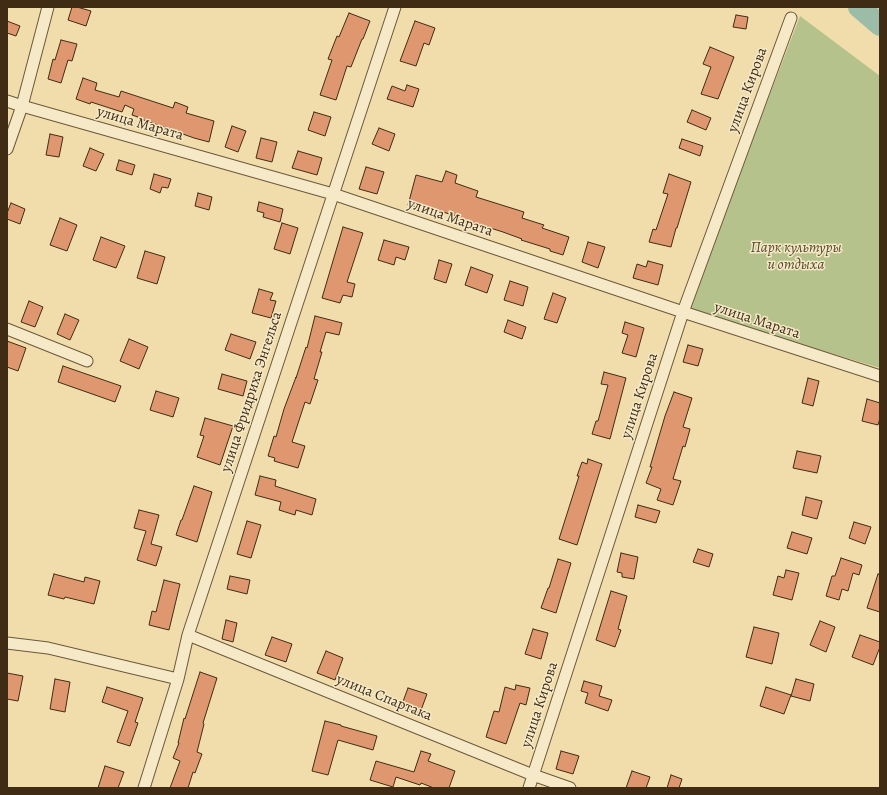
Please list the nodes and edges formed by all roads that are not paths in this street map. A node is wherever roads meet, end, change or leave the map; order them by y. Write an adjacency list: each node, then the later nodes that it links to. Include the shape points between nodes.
1 (48, 7): 5 (street)
2 (395, 7): 7 (street, улица Фридриха Энгельса)
3 (791, 18): 8 (street, улица Кирова)
4 (7, 101): 5 (street, улица Марата)
5 (22, 106): 6 (street); 7 (street, улица Марата)
6 (7, 149)
7 (333, 194): 8 (street, улица Марата); 12 (street, улица Фридриха Энгельса)
8 (683, 312): 11 (street, улица Марата); 15 (street, улица Кирова)
9 (7, 329): 10 (street)
10 (87, 361)
11 (880, 376)
12 (188, 635): 14 (street, улица Фридриха Энгельса); 15 (street, улица Спартака)
13 (7, 643): 14 (street, via 48,648)
14 (178, 679): 16 (street, улица Фридриха Энгельса)
15 (533, 775): 17 (street, улица Кирова); 18 (street, улица Спартака)
16 (144, 788)
17 (529, 788)
18 (570, 788)

